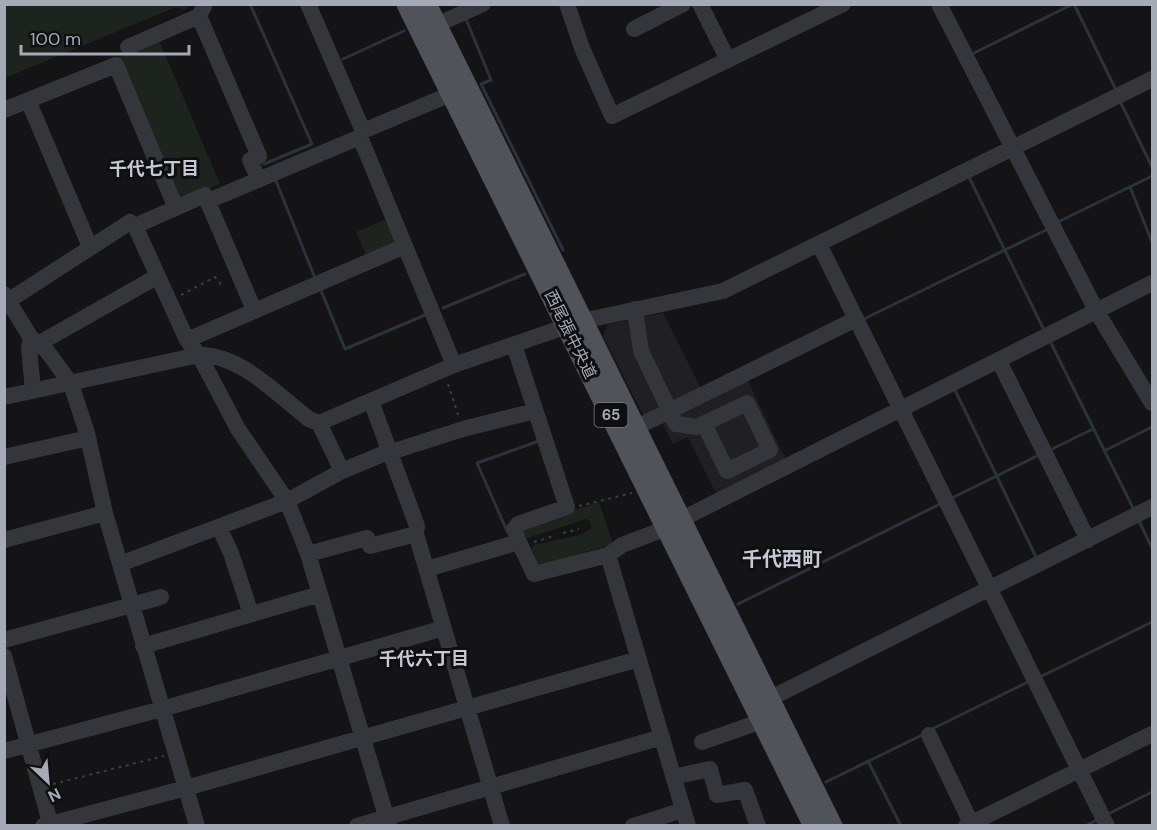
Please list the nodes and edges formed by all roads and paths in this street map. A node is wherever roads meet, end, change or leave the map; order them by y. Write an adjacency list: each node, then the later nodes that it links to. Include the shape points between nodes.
1 (308, 4): 19 (street)
2 (407, 4): 16 (main road, 西尾張中央道 / 65)
3 (426, 4): 11 (main road, 西尾張中央道 / 65)
4 (483, 4): 11 (street)
5 (567, 4): 14 (street, via 612,116)
6 (683, 4): 12 (street)
7 (700, 4): 14 (street)
8 (843, 4): 14 (street)
9 (939, 4): 20 (street)
10 (202, 10): 13 (street); 21 (street, via 259,156 250,160)
11 (436, 25): 37 (main road, 西尾張中央道 / 65)
12 (634, 30)
13 (128, 47)
14 (728, 60)
15 (1152, 79): 20 (street)
16 (451, 94): 19 (street); 37 (main road, 西尾張中央道 / 65)
17 (28, 100): 18 (street); 23 (street, via 116,65); 26 (street)
18 (4, 110)
19 (362, 134): 21 (street); 27 (street)
20 (1013, 148): 25 (street); 35 (street)
21 (259, 180): 22 (street)
22 (208, 201): 23 (street, via 206,195); 34 (street)
23 (176, 208): 24 (street)
24 (135, 226): 26 (street, via 130,222); 28 (street)
25 (819, 244): 33 (street, via 723,291); 36 (street)
26 (90, 246): 31 (street)
27 (405, 246): 34 (street); 43 (street)
28 (158, 276): 32 (street); 39 (street)
29 (1152, 283): 35 (street)
30 (222, 286): 32 (path, via 215,277)
31 (6, 301): 39 (street)
32 (169, 301): 38 (street)
33 (635, 309): 37 (street); 51 (street, via 641,351)
34 (254, 310): 38 (street)
35 (1097, 312): 42 (street); 48 (street)
36 (856, 319): 49 (street); 51 (street)
37 (575, 324): 40 (street); 54 (main road, 西尾張中央道 / 65); 60 (main road, 西尾張中央道 / 65)
38 (187, 340): 41 (street)
39 (34, 341): 44 (street, via 47,351); 45 (street, via 29,347)
40 (514, 345): 43 (street); 50 (street)
41 (199, 355): 44 (street); 52 (street, via 230,360 309,419); 61 (street, via 238,429)
42 (999, 361): 49 (street); 72 (street)
43 (448, 367): 47 (street); 55 (path)
44 (71, 384): 45 (street); 56 (street)
45 (33, 391): 46 (street)
46 (4, 397)
47 (371, 401): 52 (street); 57 (street)
48 (1152, 403)
49 (902, 410): 65 (street); 78 (street)
50 (535, 411): 55 (street); 62 (street)
51 (670, 411): 53 (street, via 676,424); 54 (street)
52 (320, 423): 59 (street)
53 (704, 424)
54 (635, 428): 65 (main road, 西尾張中央道 / 65)
55 (463, 429): 57 (street)
56 (88, 438): 58 (street); 64 (street)
57 (390, 452): 59 (street); 69 (street, via 417,526)
58 (4, 456)
59 (342, 471): 61 (street)
60 (647, 487): 62 (path); 65 (main road, 西尾張中央道 / 65)
61 (287, 501): 66 (street); 74 (street)
62 (567, 507): 73 (street, via 518,524 514,529)
63 (1152, 507): 72 (street)
64 (105, 513): 71 (street); 76 (street)
65 (674, 524): 75 (street, via 622,545); 89 (main road, 西尾張中央道 / 65); 92 (main road, 西尾張中央道 / 65)
66 (219, 527): 76 (street); 82 (street)
67 (579, 528): 68 (path)
68 (563, 533)
69 (416, 534): 74 (street, via 370,546 367,538); 77 (street)
70 (554, 536): 73 (path)
71 (4, 540)
72 (1088, 540): 78 (street)
73 (520, 544): 75 (street, via 534,574); 77 (street)
74 (308, 554): 79 (street)
75 (608, 555): 88 (street)
76 (120, 564): 81 (street)
77 (427, 570): 83 (street)
78 (990, 588): 89 (street); 101 (street)
79 (320, 594): 82 (street); 87 (street)
80 (161, 597): 81 (street)
81 (131, 604): 84 (street); 85 (street)
82 (251, 614): 85 (street)
83 (444, 628): 87 (street); 90 (street)
84 (4, 640)
85 (143, 646): 91 (street)
86 (4, 656): 98 (street)
87 (339, 658): 91 (street); 96 (street)
88 (639, 659): 90 (street); 95 (street)
89 (769, 699): 116 (main road, 西尾張中央道 / 65)
90 (467, 708): 96 (street); 104 (street)
91 (162, 710): 98 (street); 100 (street)
92 (762, 721): 97 (street); 115 (main road, 西尾張中央道 / 65)
93 (1152, 734): 101 (street)
94 (929, 735): 108 (street)
95 (662, 737): 102 (street); 104 (street)
96 (363, 738): 105 (street); 107 (street)
97 (702, 742)
98 (29, 745): 99 (street); 103 (street)
99 (4, 751)
100 (176, 753): 103 (path); 105 (street)
101 (1079, 770): 108 (street); 117 (street)
102 (673, 777): 106 (street); 114 (street, via 710,769 717,795 745,790)
103 (41, 787): 109 (street)
104 (490, 787): 107 (street); 112 (street)
105 (186, 788): 109 (street); 110 (street)
106 (685, 818): 113 (street)
107 (388, 821): 111 (street)
108 (969, 824)
109 (48, 825)
110 (197, 825)
111 (357, 825)
112 (502, 825)
113 (633, 825)
114 (758, 825)
115 (814, 825)
116 (832, 825)
117 (1107, 825)

